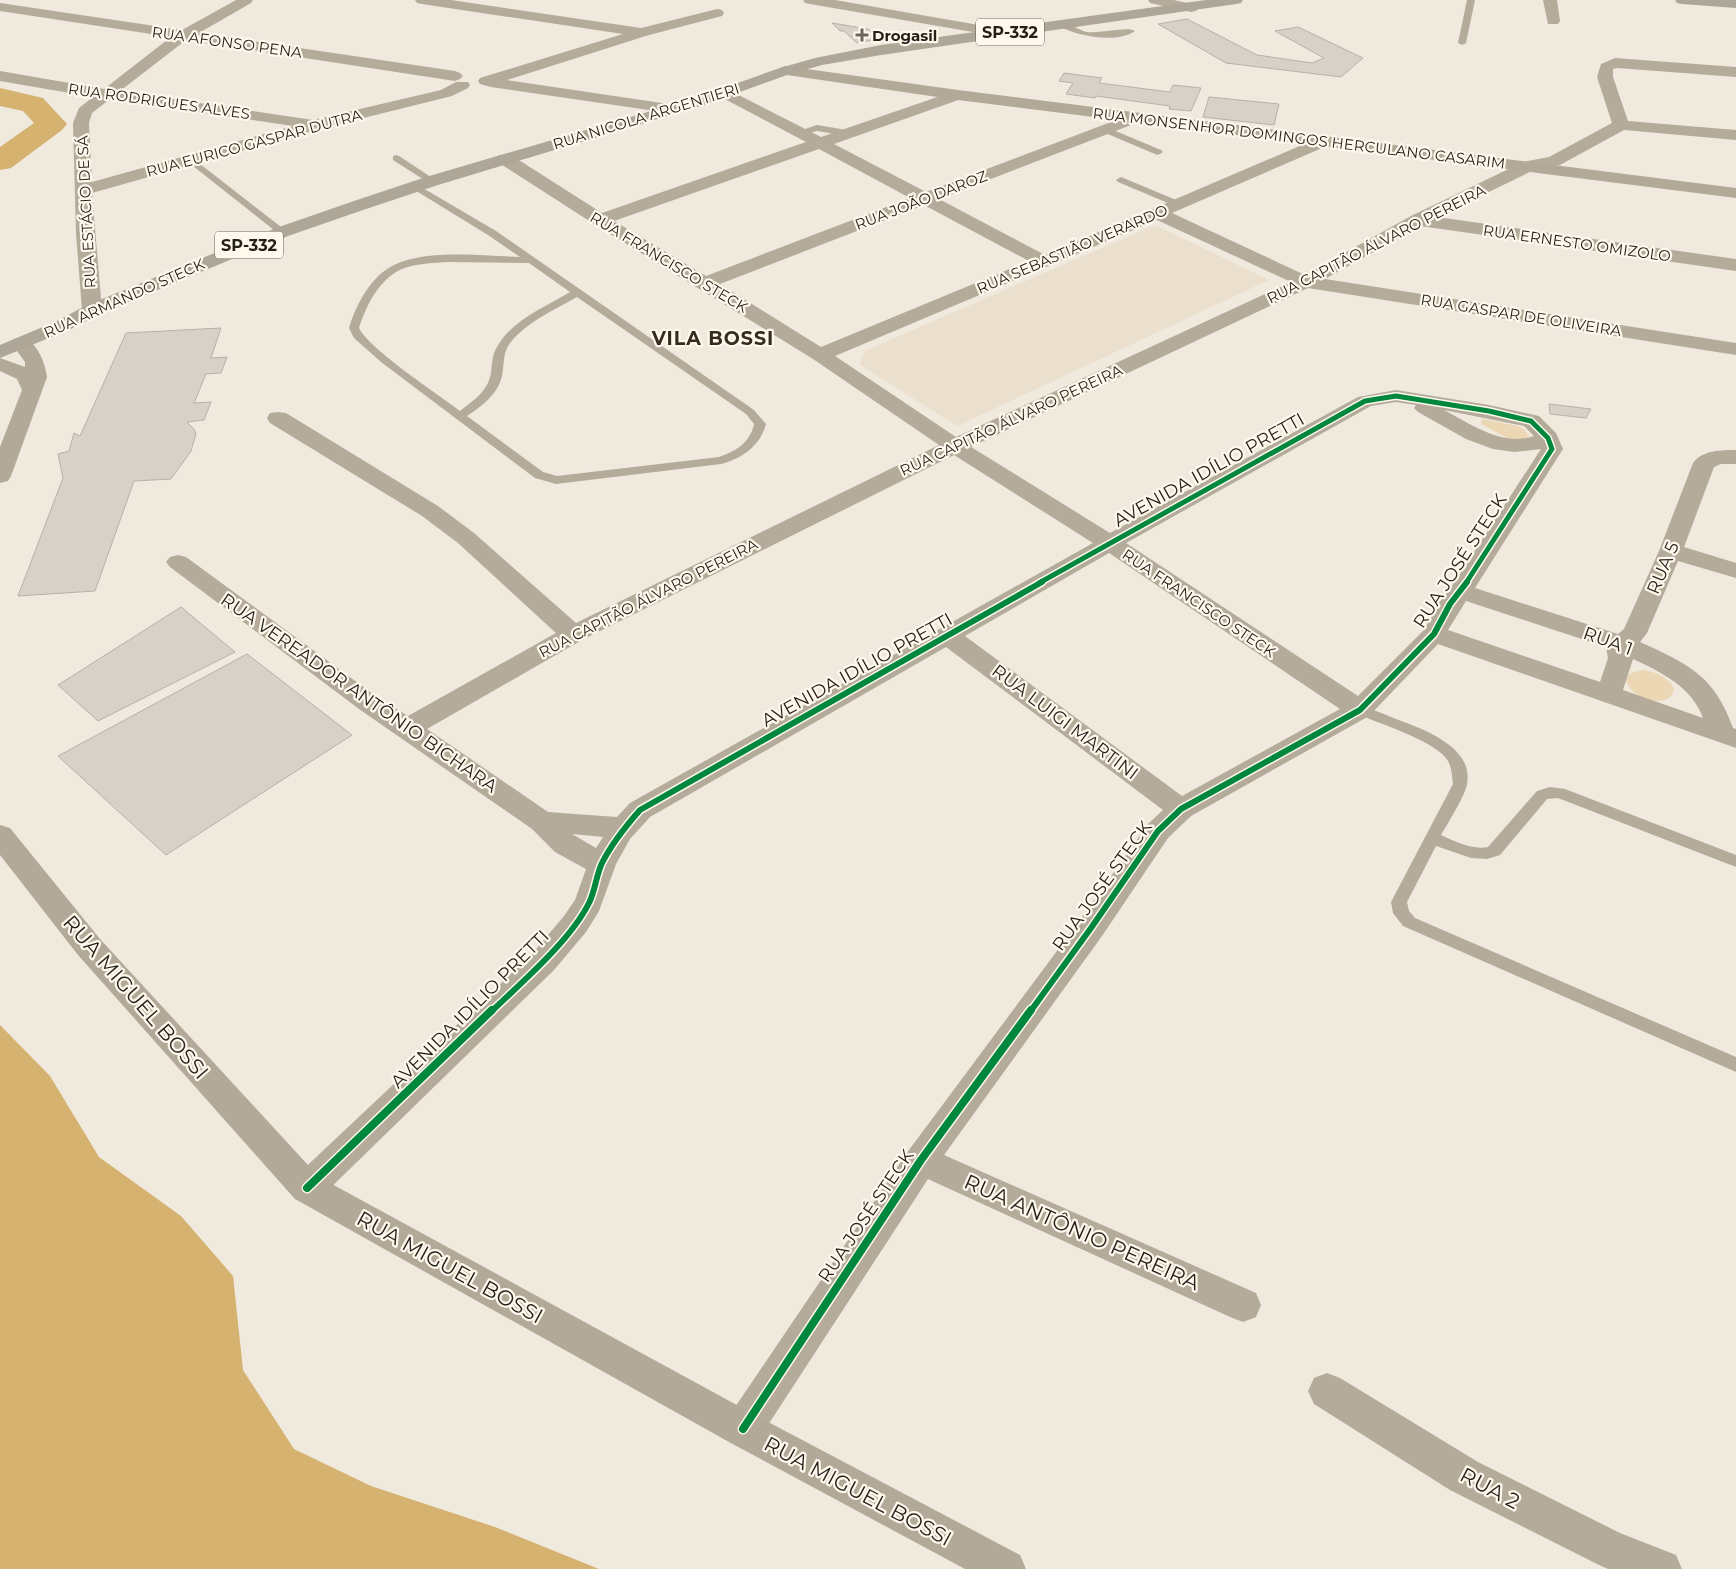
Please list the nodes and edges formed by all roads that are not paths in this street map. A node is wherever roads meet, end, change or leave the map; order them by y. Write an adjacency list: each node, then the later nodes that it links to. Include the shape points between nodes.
1 (246, 0): 18 (street, RUA ESTÁCIO DE SÁ)
2 (422, 0): 16 (street)
3 (810, 0): 17 (street)
4 (1155, 0): 11 (street)
5 (1236, 0): 11 (main road, SP-332)
6 (1471, 0): 19 (lane)
7 (1550, 0): 13 (street)
8 (1682, 0): 9 (main road)
9 (1736, 4)
10 (0, 7): 18 (street, RUA AFONSO PENA)
11 (1190, 8): 14 (main road, SP-332)
12 (717, 14): 16 (street, RUA EURICO GASPAR DUTRA)
13 (1553, 21)
14 (1063, 25): 15 (lane, via 1078,33 1100,36); 17 (main road, SP-332)
15 (1131, 31)
16 (644, 32): 21 (street, RUA EURICO GASPAR DUTRA)
17 (1002, 33): 20 (main road, SP-332, via 902,41)
18 (182, 36): 25 (street, RUA AFONSO PENA); 29 (street, RUA ESTÁCIO DE SÁ)
19 (1462, 43)
20 (820, 60): 22 (main road, SP-332); 26 (main road, RUA MONSENHOR DOMINGOS HERCULANO CASARIM)
21 (532, 66): 25 (street, RUA EURICO GASPAR DUTRA); 27 (street, RUA EURICO GASPAR DUTRA)
22 (785, 71): 26 (main road, RUA MONSENHOR DOMINGOS HERCULANO CASARIM); 28 (main road, RUA NICOLA ARGENTIERI / SP-332)
23 (1736, 72): 34 (street, via 1610,65 1606,67 1605,78)
24 (0, 76): 29 (street, RUA RODRIGUES ALVES)
25 (465, 81): 27 (street, RUA AFONSO PENA); 33 (street, RUA EURICO GASPAR DUTRA, via 446,93)
26 (863, 82): 30 (main road, RUA MONSENHOR DOMINGOS HERCULANO CASARIM)
27 (514, 85): 31 (street, RUA AFONSO PENA)
28 (725, 93): 31 (main road, RUA NICOLA ARGENTIERI / SP-332); 36 (street)
29 (105, 94): 33 (street, RUA RODRIGUES ALVES); 48 (street, RUA ESTÁCIO DE SÁ, via 85,112 81,122)
30 (958, 95): 32 (main road, RUA MONSENHOR DOMINGOS HERCULANO CASARIM); 37 (street)
31 (676, 109): 43 (main road, RUA NICOLA ARGENTIERI / SP-332)
32 (1138, 117): 35 (street, RUA JOÃO DAROZ); 39 (main road, RUA MONSENHOR DOMINGOS HERCULANO CASARIM)
33 (318, 124): 44 (street, RUA EURICO GASPAR DUTRA)
34 (1620, 125): 38 (street); 45 (street, RUA CAPITÃO ÁLVARO PEREIRA, via 1554,161)
35 (1106, 130): 41 (lane); 50 (street, RUA JOÃO DAROZ)
36 (798, 133): 37 (lane, via 817,128); 40 (street)
37 (847, 133): 40 (street)
38 (1736, 135)
39 (1323, 141): 45 (main road, RUA MONSENHOR DOMINGOS HERCULANO CASARIM); 51 (street, RUA SEBASTIÃO VERARDO)
40 (817, 144): 50 (street); 53 (street)
41 (1158, 152)
42 (396, 158): 47 (lane)
43 (505, 159): 47 (main road, RUA ARMANDO STECK / SP-332); 53 (street, RUA FRANCISCO STECK)
44 (191, 160): 48 (street, RUA EURICO GASPAR DUTRA); 55 (lane)
45 (1529, 166): 49 (main road, RUA MONSENHOR DOMINGOS HERCULANO CASARIM); 54 (street, RUA CAPITÃO ÁLVARO PEREIRA)
46 (1121, 180): 51 (lane)
47 (424, 184): 55 (main road, RUA ARMANDO STECK / SP-332); 56 (lane)
48 (84, 190): 62 (street, RUA ESTÁCIO DE SÁ, via 84,233)
49 (1736, 193)
50 (922, 199): 57 (street); 60 (street, RUA JOÃO DAROZ)
51 (1178, 204): 52 (street, RUA SEBASTIÃO VERARDO)
52 (1157, 213): 57 (street, RUA SEBASTIÃO VERARDO); 59 (street, RUA GASPAR DE OLIVEIRA)
53 (600, 220): 60 (street, RUA FRANCISCO STECK)
54 (1417, 220): 58 (street, RUA ERNESTO OMIZOLO); 59 (street, RUA CAPITÃO ÁLVARO PEREIRA)
55 (282, 232): 62 (main road, RUA ARMANDO STECK / SP-332)
56 (531, 260): 61 (lane); 71 (lane, via 418,261 398,267 382,278 360,308 354,328 358,336 384,360)
57 (1044, 262): 66 (street, RUA SEBASTIÃO VERARDO)
58 (1736, 265)
59 (1306, 282): 64 (street, RUA GASPAR DE OLIVEIRA); 76 (street, RUA CAPITÃO ÁLVARO PEREIRA)
60 (705, 283): 66 (street, RUA FRANCISCO STECK)
61 (578, 292): 71 (lane, via 526,323 504,344 495,382 480,401); 71 (lane, via 750,412 760,424 758,434 748,447 721,460 556,480 539,475)
62 (92, 310): 63 (main road, RUA ARMANDO STECK / SP-332)
63 (21, 343): 65 (main road, RUA ARMANDO STECK / SP-332); 68 (main road, via 36,362 37,377)
64 (1736, 349)
65 (0, 352)
66 (820, 355): 76 (street, RUA FRANCISCO STECK)
67 (0, 364): 68 (main road, via 26,375)
68 (32, 390): 78 (main road)
69 (1396, 396): 70 (street, AVENIDA IDÍLIO PRETTI); 73 (street); 80 (street, AVENIDA IDÍLIO PRETTI, via 1360,404)
70 (1471, 408): 73 (street, via 1458,414); 74 (street, AVENIDA IDÍLIO PRETTI, via 1531,421)
71 (460, 416)
72 (278, 418): 85 (street, via 430,510)
73 (1457, 424): 75 (street)
74 (1548, 438): 75 (street, via 1524,446); 79 (street, RUA JOSÉ STECK, via 1552,449)
75 (1489, 440): 79 (street, via 1520,462)
76 (955, 446): 80 (street, RUA FRANCISCO STECK); 85 (street, RUA CAPITÃO ÁLVARO PEREIRA)
77 (1736, 457): 81 (street, RUA 5, via 1718,457 1704,463)
78 (0, 476)
79 (1530, 481): 84 (street, RUA JOSÉ STECK)
80 (1110, 543): 87 (street, AVENIDA IDÍLIO PRETTI); 90 (street, RUA FRANCISCO STECK)
81 (1671, 551): 83 (street); 88 (street, RUA 5, via 1635,633)
82 (178, 562): 91 (street, RUA VEREADOR ANTÔNIO BICHARA, via 368,703)
83 (1736, 571)
84 (1461, 591): 86 (street, RUA JOSÉ STECK); 88 (street, RUA 1)
85 (573, 634): 91 (street, RUA CAPITÃO ÁLVARO PEREIRA)
86 (1434, 634): 89 (street, RUA 1); 90 (street, RUA JOSÉ STECK)
87 (948, 636): 93 (street, RUA LUIGI MARTINI); 95 (street, AVENIDA IDÍLIO PRETTI, via 640,810)
88 (1618, 642): 89 (street, via 1621,658); 92 (street, RUA 1, via 1674,668 1687,678 1702,691)
89 (1609, 695): 92 (street, RUA 1)
90 (1360, 710): 93 (street, RUA JOSÉ STECK); 97 (lane, via 1432,741 1451,754 1459,768 1460,784)
91 (407, 728): 94 (street, RUA VEREADOR ANTÔNIO BICHARA)
92 (1729, 737)
93 (1181, 809): 101 (street, RUA JOSÉ STECK, via 1158,831)
94 (542, 822): 95 (street, RUA VEREADOR ANTÔNIO BICHARA); 99 (street, RUA VEREADOR ANTÔNIO BICHARA, via 565,845)
95 (623, 828): 99 (street, AVENIDA IDÍLIO PRETTI)
96 (0, 835): 102 (main road, RUA MIGUEL BOSSI, via 89,948)
97 (1432, 838): 98 (lane, via 1486,855 1494,851 1542,795 1550,792); 100 (lane, via 1399,902 1401,913 1409,922)
98 (1736, 860)
99 (602, 864): 102 (street, AVENIDA IDÍLIO PRETTI, via 589,903 543,962)
100 (1736, 1065)
101 (921, 1160): 103 (street, RUA ANTÔNIO PEREIRA); 105 (street, RUA JOSÉ STECK)
102 (307, 1188): 105 (main road, RUA MIGUEL BOSSI)
103 (1244, 1305)
104 (1327, 1391): 107 (street, RUA 2, via 1464,1476 1611,1550)
105 (743, 1429): 106 (main road, RUA MIGUEL BOSSI)
106 (1006, 1569)
107 (1662, 1569)

